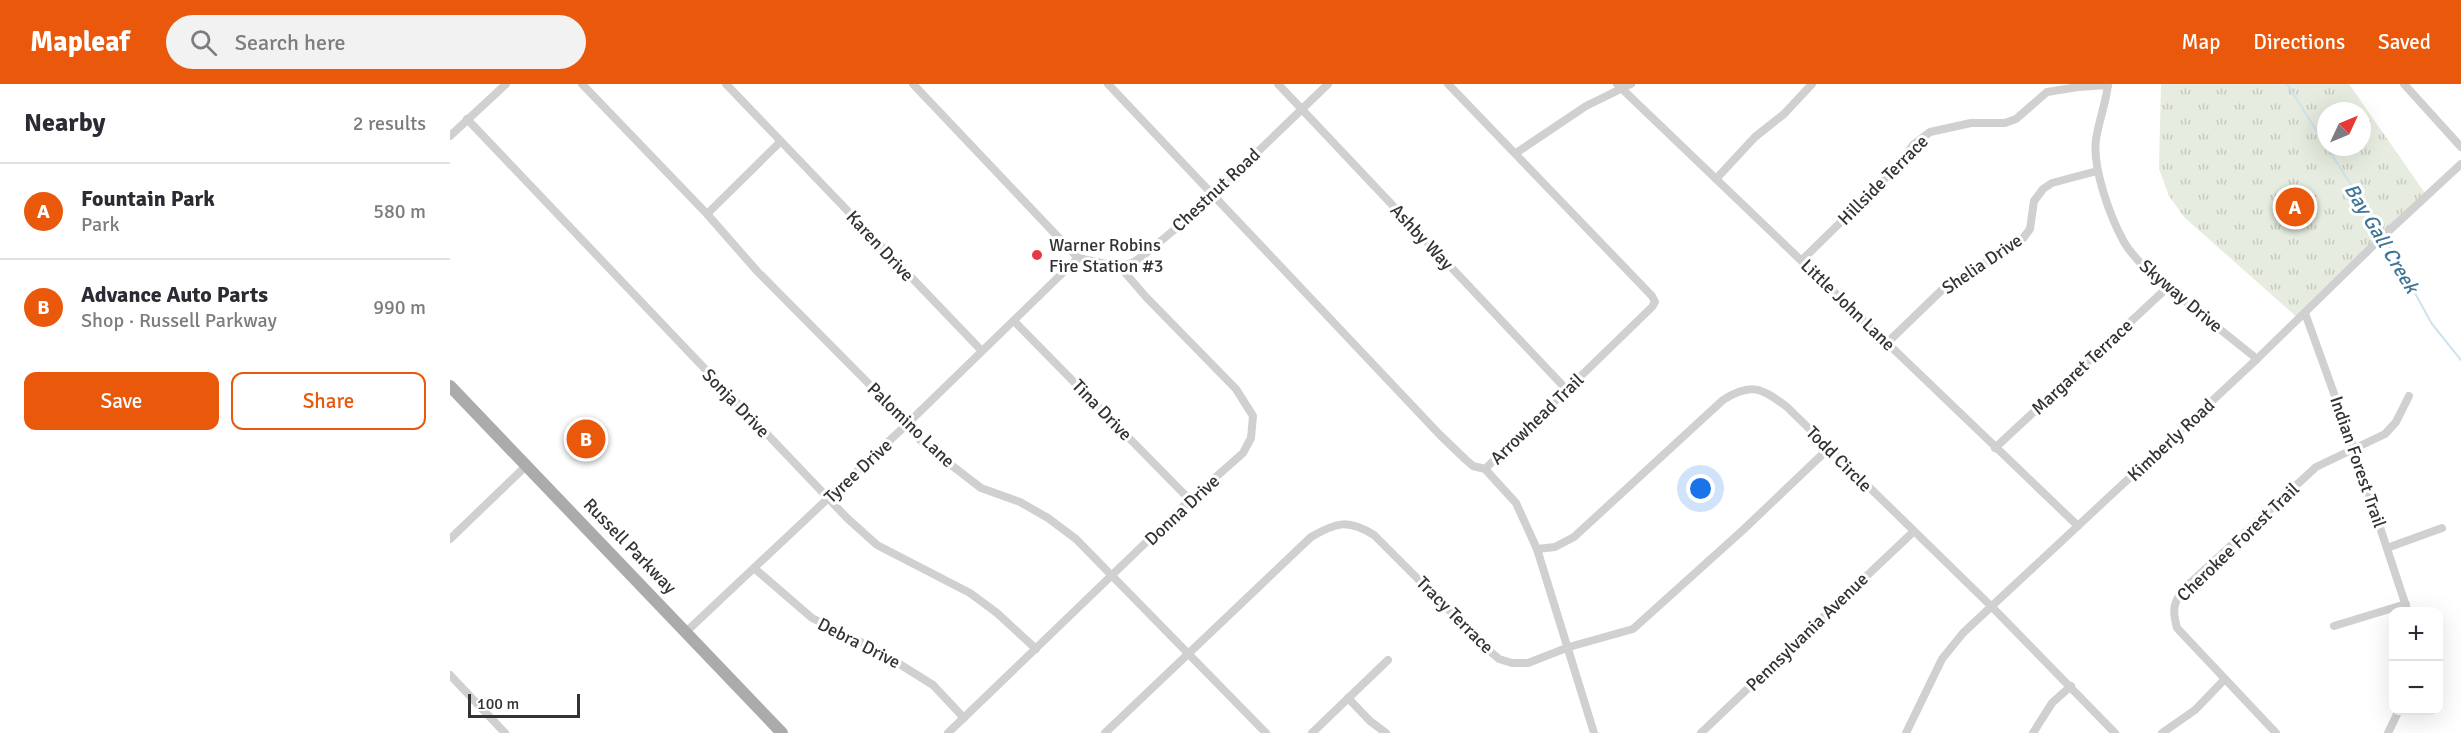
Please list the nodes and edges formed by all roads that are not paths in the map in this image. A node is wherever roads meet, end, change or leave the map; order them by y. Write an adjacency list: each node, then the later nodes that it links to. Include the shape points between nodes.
1 (506, 84): 14 (street)
2 (582, 84): 23 (street, Palomino Lane)
3 (726, 84): 16 (street, Karen Drive)
4 (913, 84): 24 (street)
5 (1108, 84): 22 (street, Arrowhead Trail)
6 (1278, 84): 13 (street, Ashby Way)
7 (1328, 84): 13 (street, Chestnut Road)
8 (1448, 84): 18 (street, Arrowhead Trail)
9 (1812, 84): 21 (street)
10 (2404, 84): 17 (street)
11 (2108, 85): 20 (street, Skyway Drive, via 2096,138); 25 (street, Hillside Terrace, via 2047,92 2016,119 2005,123 1971,123 1930,132)
12 (1624, 86): 18 (street, via 1586,106); 21 (street, Little John Lane)
13 (1301, 109): 22 (street, Chestnut Road); 34 (street, Ashby Way)
14 (467, 119): 15 (street); 42 (street, Sonja Drive)
15 (450, 136)
16 (780, 142): 23 (street); 31 (street, Karen Drive)
17 (2461, 147)
18 (1516, 153): 34 (street, Arrowhead Trail, via 1655,302)
19 (2461, 164): 28 (street, Kimberly Road)
20 (2097, 171): 27 (street, Skyway Drive, via 2124,241 2136,258); 30 (street, Shelia Drive, via 2043,189 2034,201 2030,229 2020,241 1947,285)
21 (1716, 179): 25 (street, Little John Lane)
22 (1214, 195): 26 (street, Chestnut Road, via 1145,254); 41 (street, Arrowhead Trail, via 1440,435 1465,459)
23 (707, 214): 36 (street, Palomino Lane)
24 (1078, 258): 26 (street); 29 (street, Tyree Drive)
25 (1802, 260): 30 (street, Little John Lane)
26 (1120, 267): 43 (street, Donna Drive, via 1236,389 1252,416 1251,438 1243,453)
27 (2169, 286): 32 (street, Skyway Drive); 37 (street, Margaret Terrace)
28 (2305, 313): 32 (street, Kimberly Road); 39 (street, Indian Forest Trail)
29 (1014, 321): 31 (street, Tyree Drive); 43 (street, Tina Drive)
30 (1887, 344): 37 (street, Little John Lane)
31 (981, 350): 36 (street, Tyree Drive)
32 (2257, 359): 44 (street, Kimberly Road)
33 (450, 386): 40 (main road, Russell Parkway)
34 (1567, 390): 41 (street, Arrowhead Trail)
35 (2409, 396): 39 (street, via 2391,428)
36 (905, 426): 42 (street, Tyree Drive); 51 (street, Palomino Lane, via 981,488 1020,502 1048,518)
37 (1995, 448): 44 (street, Little John Lane)
38 (1828, 449): 46 (street, Todd Circle); 49 (street, Todd Circle, via 1769,393 1752,387 1738,390 1698,421 1574,537 1555,547); 57 (street, Tracy Terrace, via 1632,629)
39 (2354, 449): 48 (street, Indian Forest Trail); 62 (street, Cherokee Forest Trail, via 2309,473 2186,587 2174,604 2177,628)
40 (526, 466): 47 (street); 56 (main road, Russell Parkway)
41 (1485, 469): 49 (street, via 1516,503)
42 (827, 499): 50 (street, Tyree Drive); 58 (street, Sonja Drive, via 877,545 970,593)
43 (1190, 500): 51 (street, Donna Drive)
44 (2078, 526): 53 (street, Kimberly Road)
45 (2442, 528): 48 (street)
46 (1913, 532): 53 (street, Todd Circle); 75 (street, Pennsylvania Avenue)
47 (450, 539)
48 (2387, 548): 52 (street, Indian Forest Trail)
49 (1538, 549): 57 (street)
50 (754, 568): 56 (street, Tyree Drive); 66 (street, Debra Drive, via 812,618 886,655 933,685)
51 (1113, 576): 58 (street, Donna Drive); 59 (street, Palomino Lane)
52 (2407, 607)
53 (1992, 608): 63 (street, Todd Circle); 76 (street, Kimberly Road, via 1963,633 1942,659)
54 (2389, 612): 55 (street)
55 (2334, 626)
56 (687, 631): 68 (main road, Russell Parkway)
57 (1569, 647): 59 (street, Tracy Terrace, via 1528,663 1499,659 1374,534 1346,522 1329,526 1311,537); 74 (street)
58 (1036, 649): 66 (street, Donna Drive)
59 (1187, 654): 70 (street, Tracy Terrace); 71 (street, Palomino Lane)
60 (1388, 660): 64 (street)
61 (450, 675): 67 (street)
62 (2224, 680): 79 (street, via 2196,710); 80 (street, Cherokee Forest Trail)
63 (2071, 686): 77 (street, via 2052,703); 78 (street, Todd Circle)
64 (1348, 698): 72 (street); 73 (street)
65 (2397, 715): 81 (street)
66 (963, 718): 69 (street, Donna Drive)
67 (505, 733)
68 (782, 733)
69 (948, 733)
70 (1105, 733)
71 (1266, 733)
72 (1312, 733)
73 (1386, 733)
74 (1594, 733)
75 (1701, 733)
76 (1906, 733)
77 (2032, 733)
78 (2115, 733)
79 (2162, 733)
80 (2276, 733)
81 (2388, 733)

